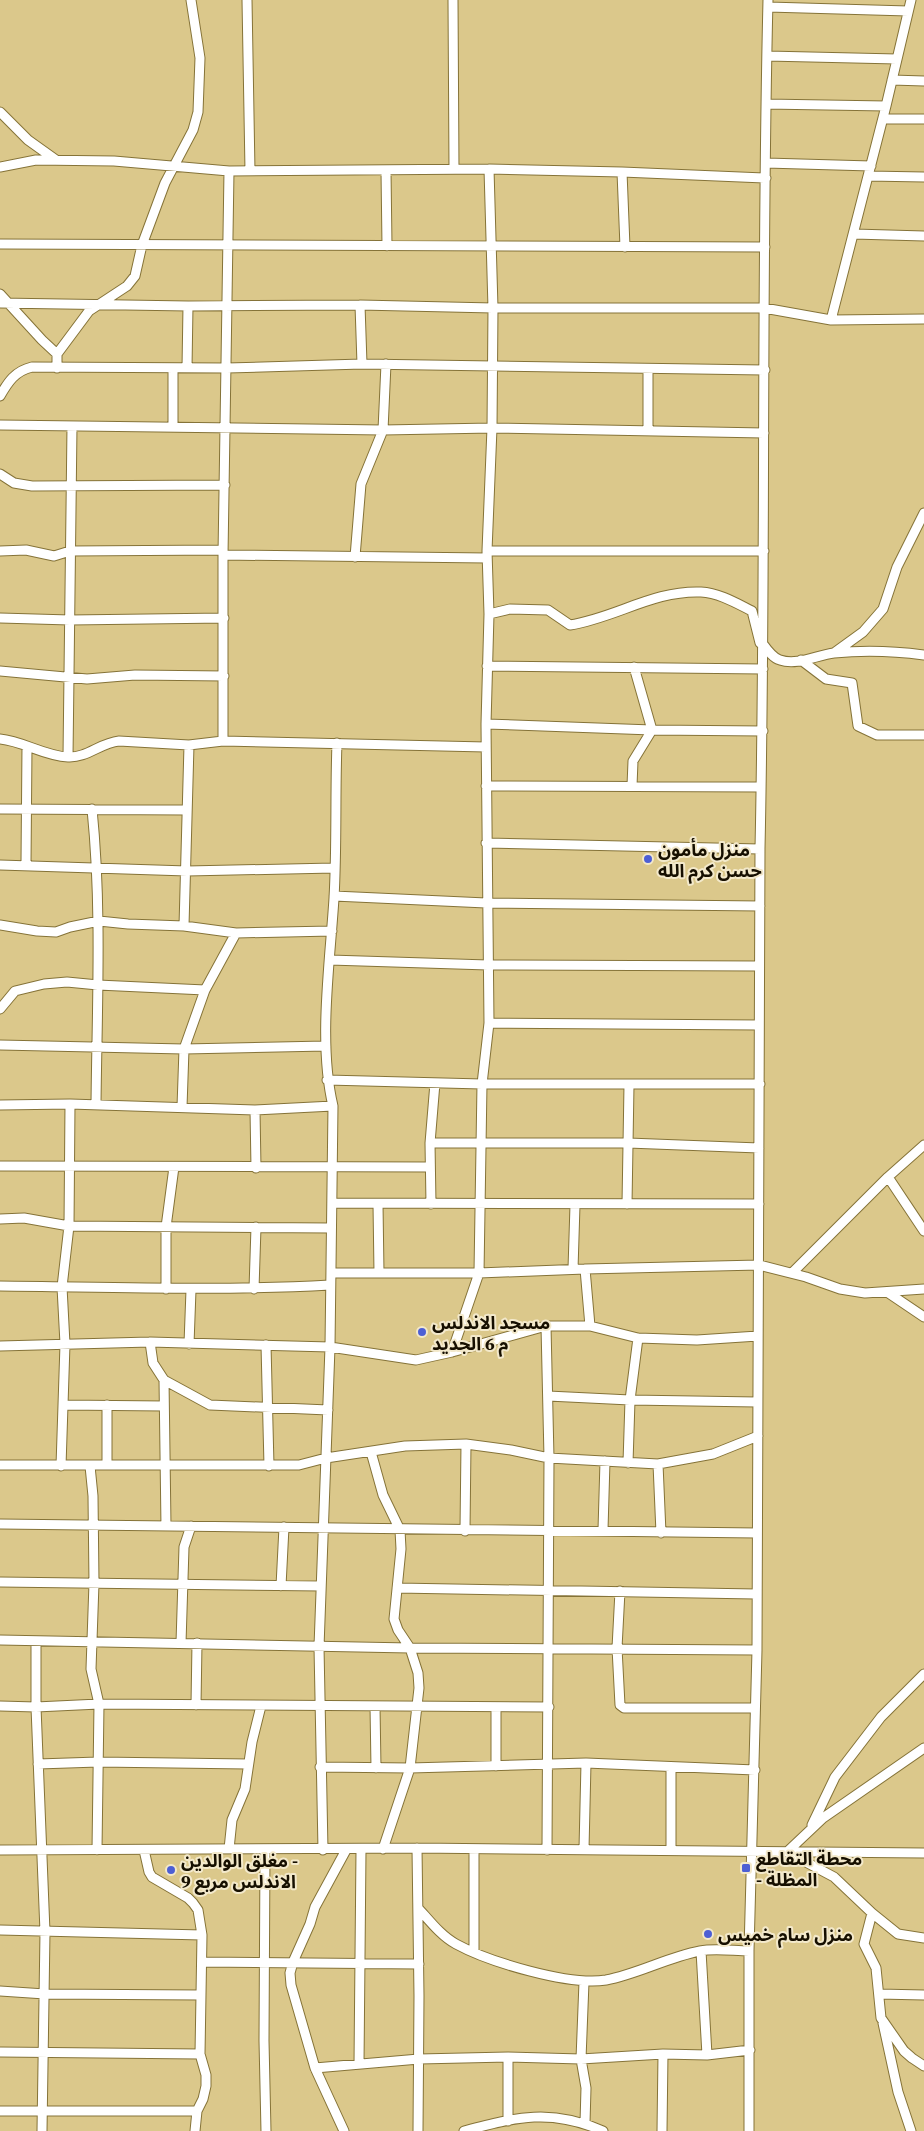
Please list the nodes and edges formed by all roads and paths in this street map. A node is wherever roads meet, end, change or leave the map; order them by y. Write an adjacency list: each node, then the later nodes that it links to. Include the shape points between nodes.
1 (191, 0): 18 (street, via 200,58 198,112 193,130)
2 (247, 0): 24 (street)
3 (453, 0): 21 (street)
4 (911, 0): 6 (street)
5 (768, 4): 6 (street); 7 (street)
6 (908, 11): 8 (street)
7 (767, 56): 8 (street); 11 (street)
8 (897, 59): 9 (street)
9 (892, 80): 10 (street); 12 (street)
10 (924, 80)
11 (766, 104): 12 (street); 17 (street)
12 (886, 106): 14 (street)
13 (0, 112): 16 (street, via 28,140)
14 (883, 119): 15 (street); 19 (street)
15 (924, 119)
16 (56, 160): 18 (street); 20 (street)
17 (766, 163): 19 (street); 29 (street)
18 (174, 165): 23 (street); 33 (street)
19 (871, 166): 27 (street)
20 (0, 167)
21 (454, 169): 22 (street); 25 (street)
22 (489, 169): 26 (street); 36 (street)
23 (229, 170): 24 (street); 34 (street)
24 (250, 170): 25 (street)
25 (386, 171): 35 (street)
26 (622, 172): 29 (street); 37 (street)
27 (868, 176): 28 (street); 30 (street)
28 (924, 177)
29 (766, 178): 38 (street)
30 (854, 234): 31 (street); 48 (street)
31 (924, 236)
32 (0, 244): 33 (street)
33 (142, 245): 34 (street); 41 (street, via 135,276 127,286)
34 (228, 245): 35 (street); 42 (street)
35 (387, 246): 36 (street)
36 (492, 246): 37 (street); 45 (street)
37 (625, 247): 38 (street)
38 (765, 247): 46 (street)
39 (0, 294): 40 (street)
40 (3, 302): 41 (street); 49 (street)
41 (98, 304): 44 (street); 49 (street)
42 (227, 305): 43 (street); 44 (street); 56 (street)
43 (360, 305): 45 (street); 50 (street)
44 (188, 306): 55 (street)
45 (493, 308): 46 (street); 52 (street)
46 (764, 308): 48 (street); 58 (street)
47 (924, 319): 48 (street)
48 (831, 320)
49 (58, 354): 53 (street)
50 (362, 364): 51 (street); 56 (street)
51 (386, 364): 52 (street); 65 (street)
52 (492, 367): 57 (street); 64 (street)
53 (57, 368): 54 (street); 59 (street, via 24,369 9,382)
54 (173, 368): 55 (street); 62 (street)
55 (187, 368): 56 (street)
56 (227, 368): 63 (street)
57 (648, 369): 58 (street); 66 (street)
58 (765, 370): 67 (street)
59 (0, 396)
60 (0, 425): 61 (street)
61 (72, 426): 62 (street); 70 (street)
62 (173, 427): 63 (street)
63 (226, 427): 65 (street); 69 (street)
64 (492, 428): 65 (street); 66 (street); 76 (street)
65 (383, 430): 77 (street, via 361,484)
66 (648, 432): 67 (street)
67 (764, 433): 74 (street)
68 (0, 474): 70 (street, via 20,485)
69 (224, 485): 70 (street); 75 (street)
70 (71, 486): 73 (street)
71 (924, 513): 83 (street, via 897,568 883,609 875,621)
72 (0, 551): 73 (street, via 26,550 54,556)
73 (70, 552): 75 (street); 81 (street)
74 (764, 552): 76 (street); 82 (street)
75 (223, 553): 77 (street); 80 (street)
76 (487, 555): 77 (street); 78 (street)
77 (355, 556)
78 (489, 614): 85 (street, via 510,610 548,610 570,624 597,619 674,593 700,592 752,610); 87 (street)
79 (0, 618): 81 (street)
80 (224, 618): 81 (street); 91 (street)
81 (70, 620): 92 (street)
82 (763, 644): 85 (street); 86 (street, via 779,660)
83 (834, 654): 84 (street, via 882,652); 86 (street)
84 (924, 655)
85 (763, 656): 89 (street)
86 (801, 660): 96 (street, via 826,679 852,684 858,726 877,735)
87 (487, 666): 88 (street); 93 (street)
88 (634, 667): 89 (street); 94 (street)
89 (763, 669): 95 (street)
90 (0, 671): 92 (street)
91 (224, 676): 92 (street, via 157,674); 98 (street)
92 (68, 678): 103 (street)
93 (486, 724): 94 (street); 102 (street)
94 (652, 730): 95 (street); 105 (street, via 633,761)
95 (763, 731): 106 (street)
96 (924, 735)
97 (0, 739): 101 (street)
98 (223, 741): 99 (street); 100 (street)
99 (337, 743): 102 (street); 116 (street)
100 (188, 745): 103 (street, via 119,741 86,754); 110 (street)
101 (27, 746): 103 (street); 108 (street)
102 (486, 747): 104 (street)
103 (68, 757)
104 (486, 786): 105 (street); 111 (street)
105 (632, 786): 106 (street)
106 (761, 787): 112 (street)
107 (0, 809): 108 (street)
108 (26, 809): 109 (street); 114 (street)
109 (92, 809): 110 (street); 115 (street)
110 (187, 810): 117 (street)
111 (486, 843): 112 (street); 119 (street)
112 (760, 849): 120 (street)
113 (0, 864): 114 (street)
114 (26, 864): 115 (street)
115 (98, 867): 117 (street); 121 (street)
116 (334, 868): 117 (street); 118 (street)
117 (186, 871): 123 (street)
118 (334, 896): 119 (street); 124 (street)
119 (486, 903): 120 (street); 127 (street)
120 (760, 906): 128 (street)
121 (98, 921): 122 (street, via 56,932); 123 (street); 129 (street)
122 (0, 925)
123 (184, 926): 125 (street)
124 (332, 931): 125 (street); 126 (street)
125 (236, 933): 130 (street)
126 (330, 960): 127 (street); 136 (street)
127 (488, 964): 128 (street); 132 (street)
128 (759, 966): 133 (street)
129 (98, 986): 130 (street); 131 (street, via 67,982 44,984 15,991); 135 (street)
130 (206, 990): 137 (street)
131 (0, 1008)
132 (489, 1023): 133 (street); 140 (street)
133 (759, 1025): 141 (street)
134 (0, 1045): 135 (street)
135 (96, 1046): 137 (street); 145 (street)
136 (326, 1046): 137 (street); 138 (street)
137 (184, 1049): 147 (street)
138 (327, 1080): 139 (street); 146 (street)
139 (435, 1083): 140 (street); 149 (street)
140 (482, 1084): 142 (street); 151 (street)
141 (760, 1084): 142 (street); 153 (street)
142 (629, 1085): 150 (street)
143 (70, 1104): 144 (street); 145 (street); 155 (street)
144 (0, 1105)
145 (96, 1105): 147 (street)
146 (333, 1106): 148 (street); 159 (street)
147 (182, 1107): 148 (street)
148 (255, 1110): 158 (street)
149 (430, 1143): 151 (street); 157 (street)
150 (628, 1143): 151 (street); 153 (street); 164 (street)
151 (481, 1144): 166 (street)
152 (924, 1145): 160 (street)
153 (759, 1148): 165 (street)
154 (0, 1166): 155 (street)
155 (70, 1166): 156 (street); 169 (street)
156 (174, 1167): 158 (street); 170 (street)
157 (430, 1167): 159 (street); 163 (street)
158 (256, 1168): 159 (street)
159 (332, 1168): 161 (street)
160 (888, 1177): 173 (street); 180 (street)
161 (332, 1203): 162 (street); 172 (street)
162 (378, 1204): 163 (street); 178 (street)
163 (431, 1204): 166 (street)
164 (627, 1204): 165 (street); 167 (street)
165 (759, 1204): 174 (street)
166 (480, 1205): 167 (street); 179 (street)
167 (575, 1205): 176 (street)
168 (0, 1219): 169 (street, via 24,1218)
169 (69, 1226): 170 (street); 183 (street)
170 (166, 1227): 171 (street); 184 (street)
171 (256, 1227): 172 (street); 185 (street)
172 (332, 1228): 177 (street)
173 (924, 1231)
174 (760, 1265): 175 (street); 180 (street); 192 (street)
175 (585, 1268): 176 (street); 191 (street)
176 (573, 1269): 179 (street)
177 (331, 1273): 178 (street); 181 (street)
178 (379, 1273): 179 (street)
179 (478, 1273): 200 (street)
180 (792, 1273): 188 (street, via 840,1289)
181 (330, 1285): 185 (street); 199 (street)
182 (0, 1286): 183 (street)
183 (62, 1286): 184 (street); 195 (street)
184 (166, 1289): 187 (street)
185 (254, 1289): 187 (street)
186 (924, 1289): 188 (street)
187 (191, 1290): 196 (street)
188 (887, 1292): 189 (street)
189 (924, 1317)
190 (546, 1326): 191 (street); 200 (street); 202 (street)
191 (590, 1326): 193 (street)
192 (758, 1336): 193 (street, via 698,1340); 204 (street)
193 (638, 1338): 203 (street)
194 (150, 1342): 195 (street); 196 (street); 201 (street, via 153,1363)
195 (64, 1344): 198 (street); 205 (street)
196 (190, 1344): 197 (street)
197 (266, 1345): 199 (street); 208 (street)
198 (0, 1346)
199 (330, 1347): 200 (street, via 416,1360); 209 (street)
200 (452, 1352)
201 (164, 1380): 207 (street); 208 (street, via 210,1405)
202 (548, 1396): 203 (street); 214 (street)
203 (630, 1400): 204 (street); 216 (street)
204 (757, 1402): 210 (street)
205 (63, 1405): 206 (street); 221 (street)
206 (107, 1405): 207 (street); 219 (street)
207 (164, 1406): 220 (street)
208 (268, 1407): 209 (street); 223 (street)
209 (328, 1410): 213 (street)
210 (758, 1436): 217 (street, via 713,1454); 235 (street)
211 (466, 1444): 212 (street, via 405,1446); 214 (street); 231 (street)
212 (371, 1452): 213 (street); 230 (street, via 383,1495)
213 (326, 1458): 223 (street, via 298,1465); 229 (street)
214 (549, 1458): 215 (street); 233 (street)
215 (605, 1461): 216 (street); 232 (street)
216 (628, 1463): 217 (street)
217 (658, 1464): 234 (street)
218 (0, 1465): 221 (street)
219 (107, 1465): 220 (street); 222 (street)
220 (166, 1465): 223 (street); 226 (street)
221 (61, 1466): 222 (street)
222 (90, 1466): 225 (street)
223 (269, 1466)
224 (0, 1524): 225 (street)
225 (94, 1525): 226 (street); 237 (street)
226 (166, 1526): 227 (street)
227 (191, 1526): 228 (street); 238 (street, via 184,1547)
228 (284, 1527): 229 (street); 239 (street)
229 (323, 1529): 230 (street); 240 (street)
230 (400, 1530): 231 (street); 241 (street)
231 (465, 1530): 233 (street)
232 (602, 1530): 233 (street); 234 (street)
233 (548, 1532): 242 (street)
234 (661, 1533): 235 (street)
235 (757, 1533): 244 (street)
236 (0, 1582): 237 (street)
237 (94, 1583): 238 (street); 247 (street)
238 (182, 1584): 239 (street); 248 (street)
239 (281, 1586): 240 (street)
240 (320, 1586): 250 (street)
241 (397, 1588): 242 (street); 251 (street, via 394,1619)
242 (549, 1590): 243 (street); 252 (street)
243 (620, 1591): 244 (street); 253 (street)
244 (756, 1594): 254 (street)
245 (0, 1640): 246 (street)
246 (36, 1641): 247 (street); 263 (street)
247 (91, 1642): 248 (street); 256 (street, via 91,1669)
248 (181, 1643): 249 (street)
249 (197, 1643): 250 (street); 257 (street)
250 (319, 1647): 251 (street); 260 (street)
251 (410, 1648): 252 (street); 262 (street, via 418,1673)
252 (549, 1648): 253 (street); 265 (street)
253 (617, 1648): 254 (street); 266 (street, via 620,1704 624,1708)
254 (757, 1650): 266 (street)
255 (924, 1674): 279 (street, via 881,1716 836,1777)
256 (99, 1704): 257 (street); 263 (street); 268 (street)
257 (196, 1705): 259 (street)
258 (0, 1706): 263 (street)
259 (261, 1706): 260 (street); 271 (street)
260 (321, 1706): 261 (street); 274 (street)
261 (375, 1706): 262 (street); 276 (street)
262 (416, 1706): 264 (street); 277 (street)
263 (36, 1707): 270 (street)
264 (496, 1707): 265 (street); 273 (street)
265 (549, 1707): 272 (street)
266 (755, 1708): 278 (street)
267 (924, 1748): 279 (street)
268 (98, 1762): 270 (street); 271 (street); 288 (street)
269 (586, 1763): 272 (street); 275 (street); 284 (street)
270 (38, 1764): 287 (street)
271 (248, 1764): 281 (street, via 242,1798 232,1820)
272 (547, 1765): 273 (street); 294 (street)
273 (496, 1766): 277 (street)
274 (320, 1767): 276 (street); 290 (street)
275 (672, 1767): 278 (street); 285 (street)
276 (376, 1768): 277 (street)
277 (410, 1768): 283 (street)
278 (755, 1770): 295 (street)
279 (810, 1830): 296 (street)
280 (417, 1848): 283 (street); 293 (street); 298 (street)
281 (229, 1849): 282 (street); 289 (street)
282 (265, 1849): 290 (street); 308 (street)
283 (383, 1849): 292 (street)
284 (584, 1849): 285 (street); 294 (street)
285 (671, 1849): 295 (street)
286 (0, 1850): 287 (street)
287 (41, 1850): 288 (street); 301 (street)
288 (97, 1850): 289 (street)
289 (144, 1850): 302 (street, via 152,1877 188,1898 198,1910)
290 (323, 1850): 291 (street)
291 (346, 1850): 292 (street); 309 (street, via 315,1907)
292 (361, 1850): 310 (street)
293 (474, 1850): 294 (street); 306 (street)
294 (547, 1850)
295 (753, 1851): 296 (street); 305 (street)
296 (788, 1852): 297 (street); 299 (street, via 834,1877)
297 (924, 1853)
298 (418, 1908): 306 (street, via 442,1934); 311 (street)
299 (872, 1913): 303 (street, via 898,1934); 315 (street, via 864,1944 876,1968)
300 (0, 1930): 301 (street)
301 (45, 1932): 302 (street); 314 (street)
302 (202, 1935): 307 (street)
303 (924, 1938)
304 (701, 1951): 305 (street); 312 (street, via 605,1980); 324 (street)
305 (749, 1951): 319 (street)
306 (474, 1952): 312 (street, via 527,1971)
307 (202, 1962): 308 (street); 316 (street)
308 (265, 1962): 309 (street); 338 (street)
309 (293, 1962): 310 (street); 330 (street, via 291,1985)
310 (359, 1963): 311 (street); 328 (street)
311 (419, 1964): 326 (street)
312 (584, 1982): 327 (street)
313 (0, 1991): 314 (street)
314 (45, 1994): 316 (street); 321 (street)
315 (879, 1994): 317 (street); 318 (street)
316 (201, 1995): 322 (street)
317 (924, 1995)
318 (882, 2018): 329 (street, via 904,2051); 345 (street)
319 (750, 2050): 324 (street); 344 (street)
320 (0, 2052): 321 (street)
321 (44, 2053): 322 (street); 333 (street)
322 (200, 2054): 332 (street, via 206,2086)
323 (663, 2054): 324 (street); 327 (street); 343 (street)
324 (707, 2055)
325 (508, 2057): 326 (street); 327 (street); 334 (street)
326 (419, 2059): 328 (street); 340 (street)
327 (581, 2059): 335 (street, via 586,2088)
328 (359, 2064): 330 (street)
329 (924, 2066)
330 (315, 2068): 339 (street)
331 (0, 2111): 333 (street)
332 (197, 2111): 333 (street); 337 (street)
333 (42, 2112): 336 (street)
334 (508, 2120): 335 (street, via 541,2116); 341 (street)
335 (585, 2123): 342 (street)
336 (42, 2131)
337 (195, 2131)
338 (266, 2131)
339 (344, 2131)
340 (418, 2131)
341 (464, 2131)
342 (603, 2131)
343 (662, 2131)
344 (749, 2131)
345 (910, 2131)

